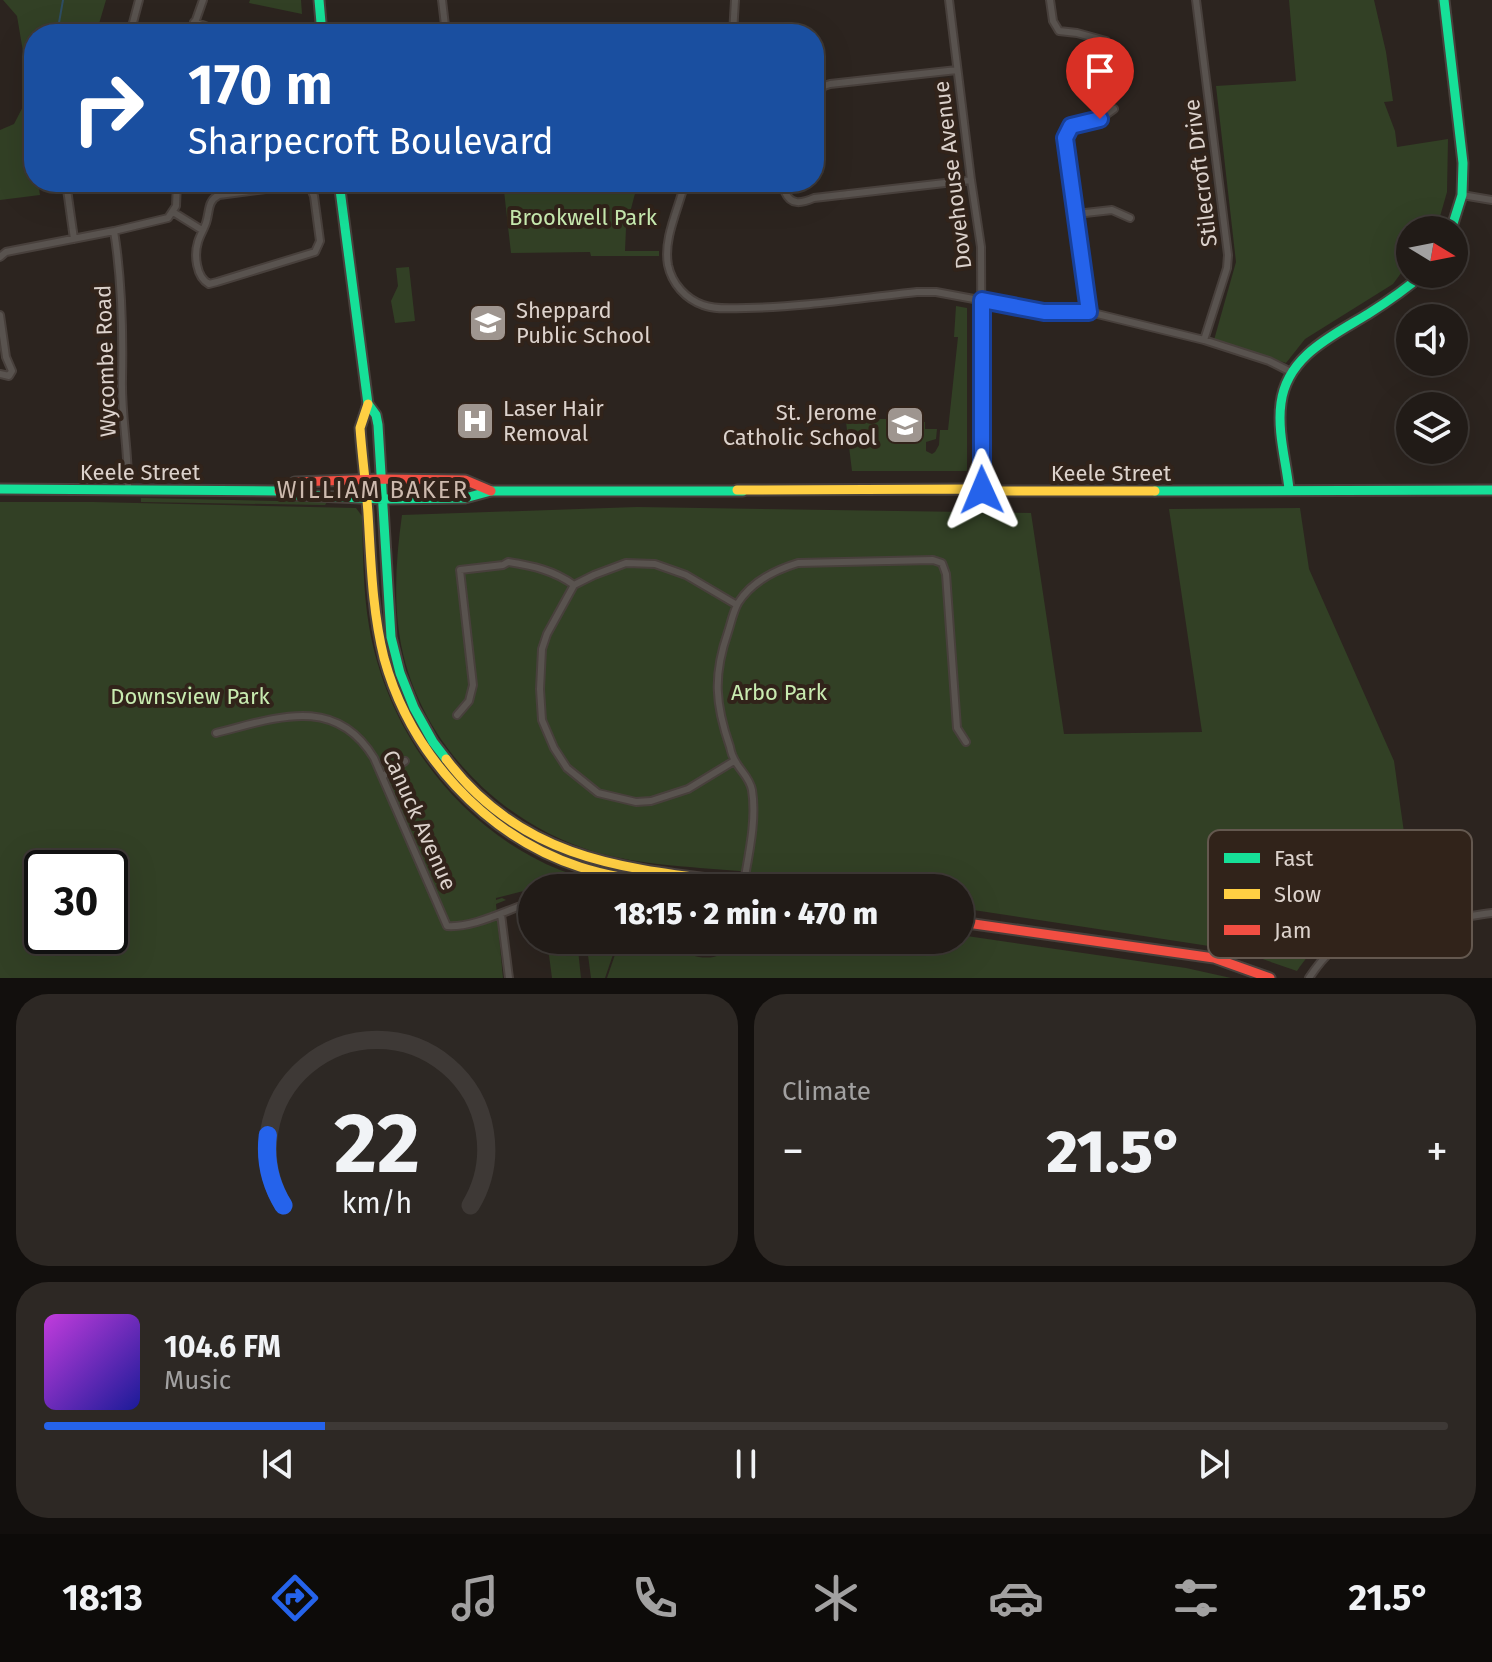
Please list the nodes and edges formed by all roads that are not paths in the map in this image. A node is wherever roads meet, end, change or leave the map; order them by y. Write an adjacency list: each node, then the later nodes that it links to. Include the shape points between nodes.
1 (139, 0): 11 (street)
2 (203, 0): 10 (street)
3 (319, 0): 13 (main road)
4 (442, 0): 14 (street)
5 (735, 0): 15 (street)
6 (949, 0): 17 (street, Dovehouse Avenue)
7 (1050, 0): 16 (street, via 1059,31)
8 (1196, 0): 42 (street, Stilecroft Drive, via 1228,255)
9 (1444, 0): 28 (main road)
10 (194, 22): 12 (street)
11 (133, 24)
12 (200, 24)
13 (321, 24)
14 (445, 24)
15 (734, 24)
16 (1106, 41)
17 (957, 70): 18 (street); 20 (street, Dovehouse Avenue)
18 (824, 86)
19 (1114, 109): 31 (street, via 1067,130)
20 (971, 180): 27 (street, via 800,203); 39 (street, Dovehouse Avenue)
21 (67, 192): 36 (street)
22 (177, 192): 30 (street)
23 (245, 192): 34 (street, via 213,198)
24 (312, 192): 34 (street, via 320,241 309,256 209,284 199,272 197,243)
25 (340, 192): 45 (main road)
26 (682, 192): 39 (street, via 668,261 677,286 702,305 789,307 926,292)
27 (785, 192)
28 (1462, 195): 29 (street); 32 (main road)
29 (1492, 200)
30 (173, 212): 34 (street); 35 (street, via 154,223)
31 (1076, 214): 33 (street, via 1112,210); 40 (street)
32 (1455, 216)
33 (1130, 218)
34 (202, 230)
35 (114, 231): 36 (street); 49 (street, Wycombe Road)
36 (74, 239): 37 (street)
37 (0, 257)
38 (1407, 288): 43 (main road, via 1320,341)
39 (982, 300): 40 (street, via 1044,312); 51 (street, Dovehouse Avenue)
40 (1089, 312): 42 (street)
41 (0, 315): 44 (street, via 12,371 9,376)
42 (1204, 340): 43 (street)
43 (1291, 372): 50 (main road, via 1281,406)
44 (0, 374)
45 (368, 404): 46 (main road, via 377,420); 47 (main road, via 360,428)
46 (381, 479): 47 (main road, Keele Street); 54 (main road, Keele Street, via 465,480); 56 (main road)
47 (365, 480): 53 (main road, Keele Street, via 295,482); 55 (main road)
48 (0, 489): 49 (main road, Keele Street)
49 (128, 489): 53 (main road, Keele Street)
50 (1289, 489): 51 (main road, Keele Street); 52 (main road, Keele Street)
51 (982, 490): 54 (main road, Keele Street)
52 (1492, 490)
53 (279, 491): 55 (main road, Keele Street)
54 (491, 491): 56 (main road, Keele Street, via 465,498)
55 (366, 497): 56 (main road, Keele Street); 65 (main road, via 379,637 393,685 420,740 489,818 532,846)
56 (383, 499): 66 (main road, via 391,636 399,670 446,761 494,809 536,837 609,864)
57 (574, 585): 58 (street, via 626,563 645,563 678,571); 59 (street, via 550,571 508,562 460,570 473,685); 63 (street, via 544,641 540,689 544,727 567,768 598,793 644,802 674,796)
58 (737, 605): 61 (street, via 760,580 798,563 939,561 946,574 957,728); 63 (street, via 717,678)
59 (457, 715)
60 (216, 733): 64 (street, Canuck Avenue, via 305,715 333,720 367,746)
61 (966, 742)
62 (405, 761): 64 (street)
63 (734, 761): 67 (street, via 752,793)
64 (383, 776): 70 (street, Canuck Avenue, via 447,926)
65 (609, 874)
66 (670, 874)
67 (745, 874)
68 (518, 907): 70 (street)
69 (1492, 913): 71 (street)
70 (501, 914): 76 (street)
71 (1472, 915)
72 (974, 924): 73 (main road)
73 (1208, 957)
74 (1214, 958): 77 (main road)
75 (1325, 958): 78 (street)
76 (509, 978)
77 (1270, 978)
78 (1309, 978)

